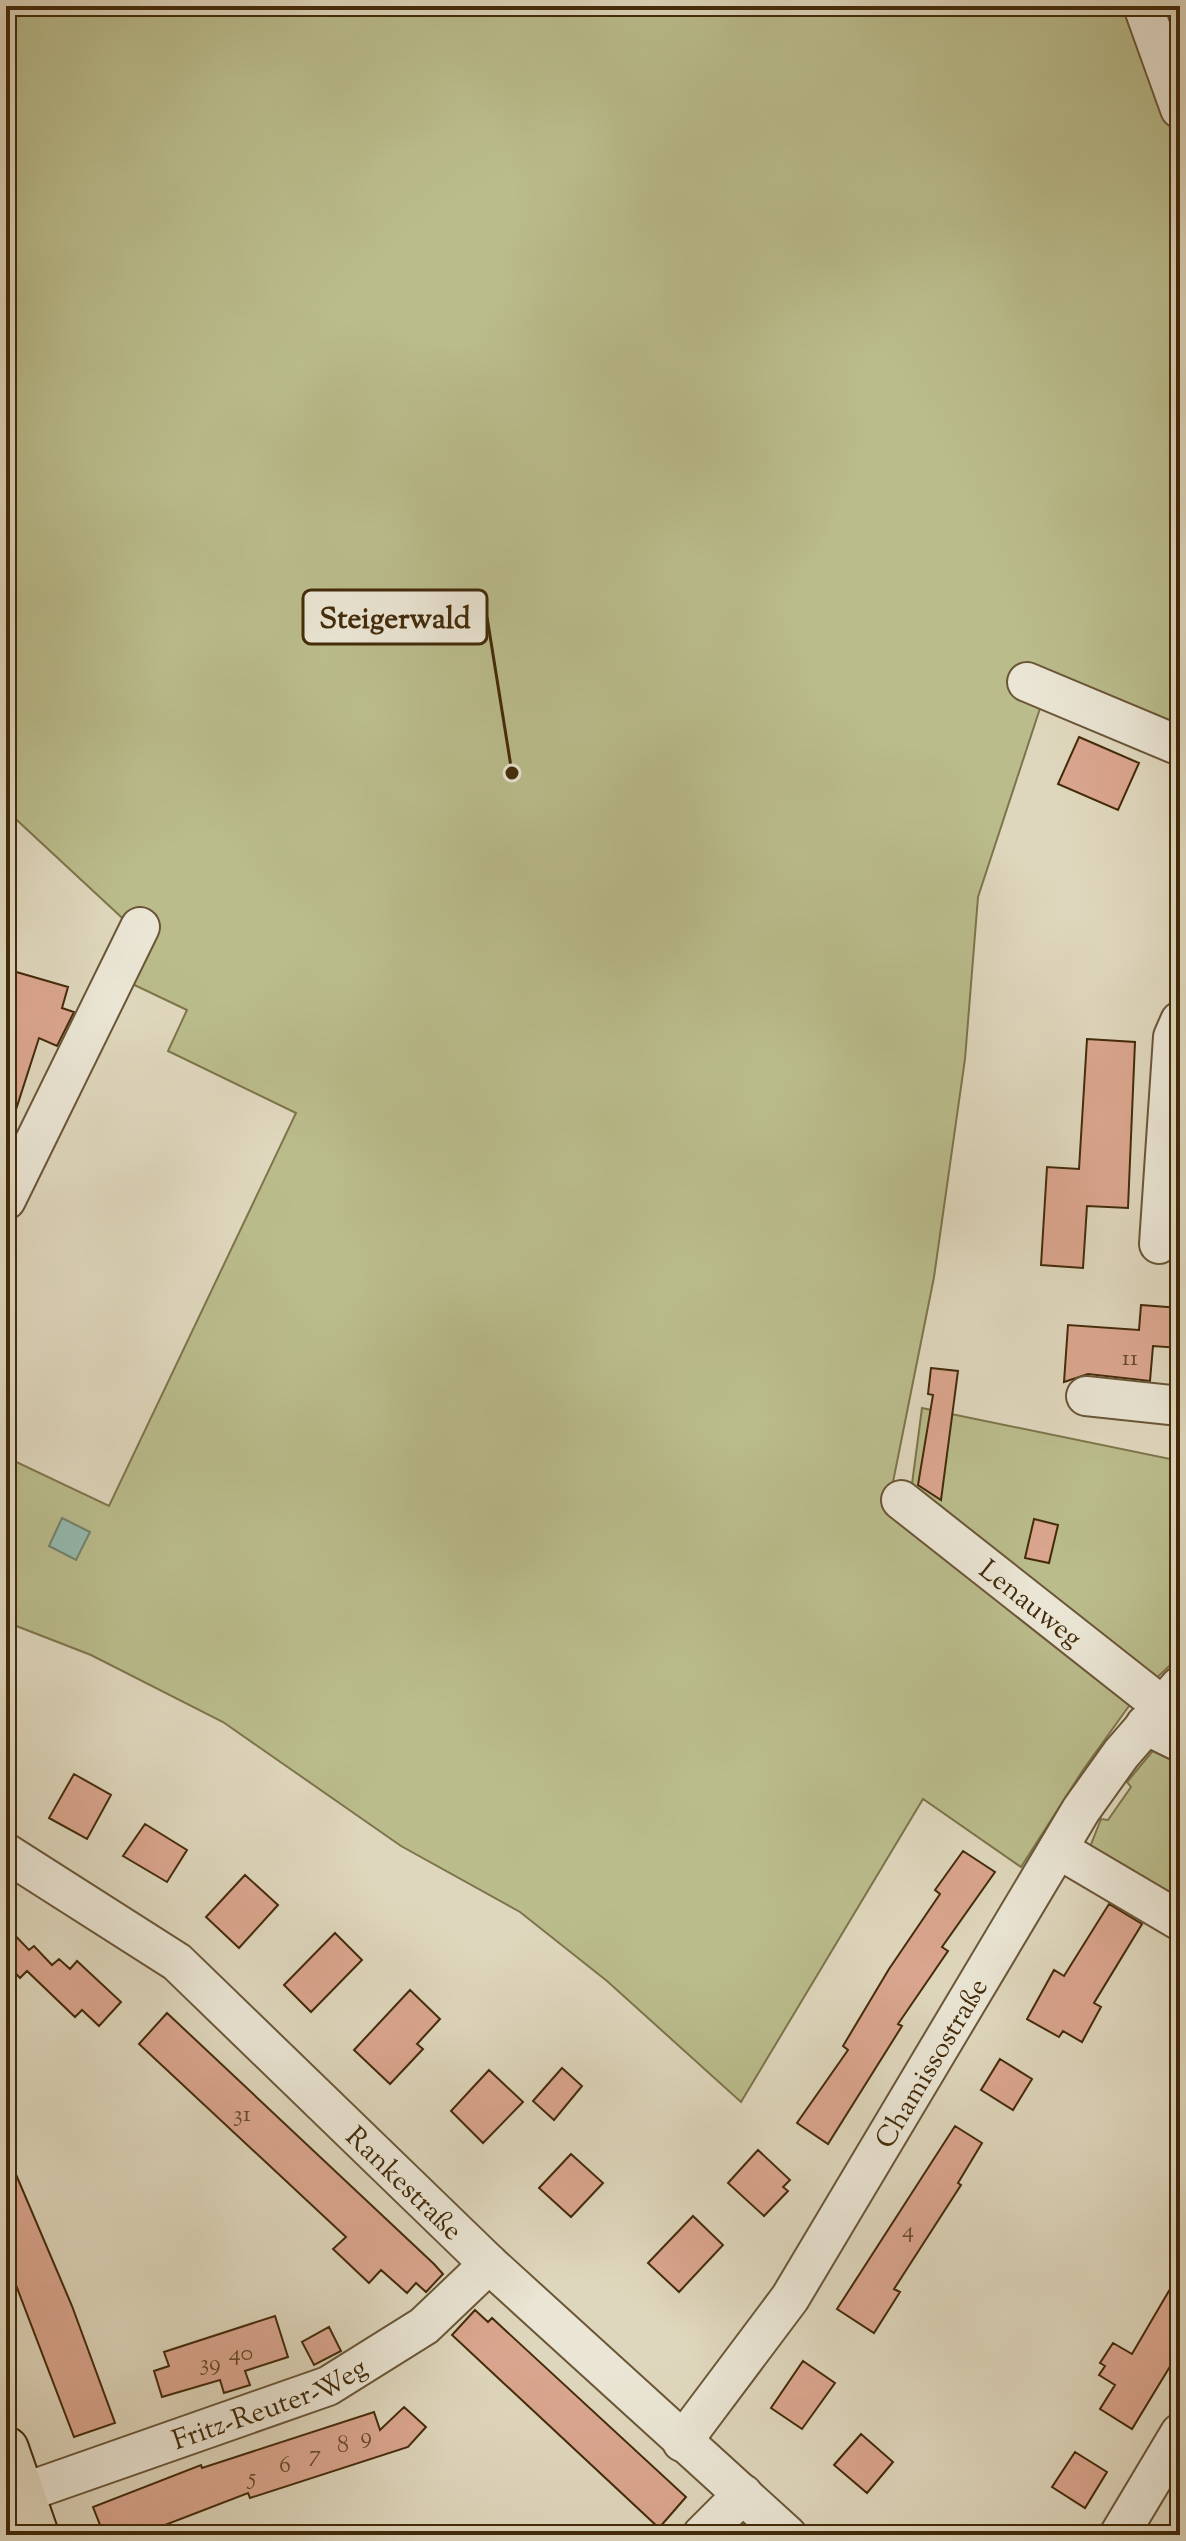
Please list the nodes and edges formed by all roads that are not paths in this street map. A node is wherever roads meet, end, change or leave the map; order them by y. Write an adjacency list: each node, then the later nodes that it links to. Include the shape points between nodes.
1 (1143, 6): 2 (street)
2 (1180, 109)
3 (1027, 682): 4 (street)
4 (1180, 746)
5 (140, 927): 7 (street)
6 (1180, 1021): 8 (street, via 1173,1037)
7 (6, 1200)
8 (1159, 1244)
9 (1086, 1396): 10 (street)
10 (1180, 1406)
11 (901, 1500): 12 (street, Lenauweg)
12 (1162, 1705): 13 (street, Lenauweg); 14 (street, Chamissostraße, via 1111,1766)
13 (1180, 1742)
14 (1058, 1849): 16 (street); 19 (street, Chamissostraße, via 790,2298)
15 (6, 1853): 17 (street, Rankestraße, via 177,1962)
16 (1180, 1921)
17 (489, 2264): 19 (street, Rankestraße); 21 (street, Fritz-Reuter-Weg, via 424,2326 328,2386)
18 (1180, 2433): 26 (street)
19 (682, 2442): 22 (street, Rankestraße)
20 (6, 2449): 21 (main road)
21 (23, 2493): 23 (main road)
22 (743, 2494): 24 (street); 25 (street, Rankestraße)
23 (36, 2535)
24 (702, 2535)
25 (787, 2535)
26 (1119, 2535)

